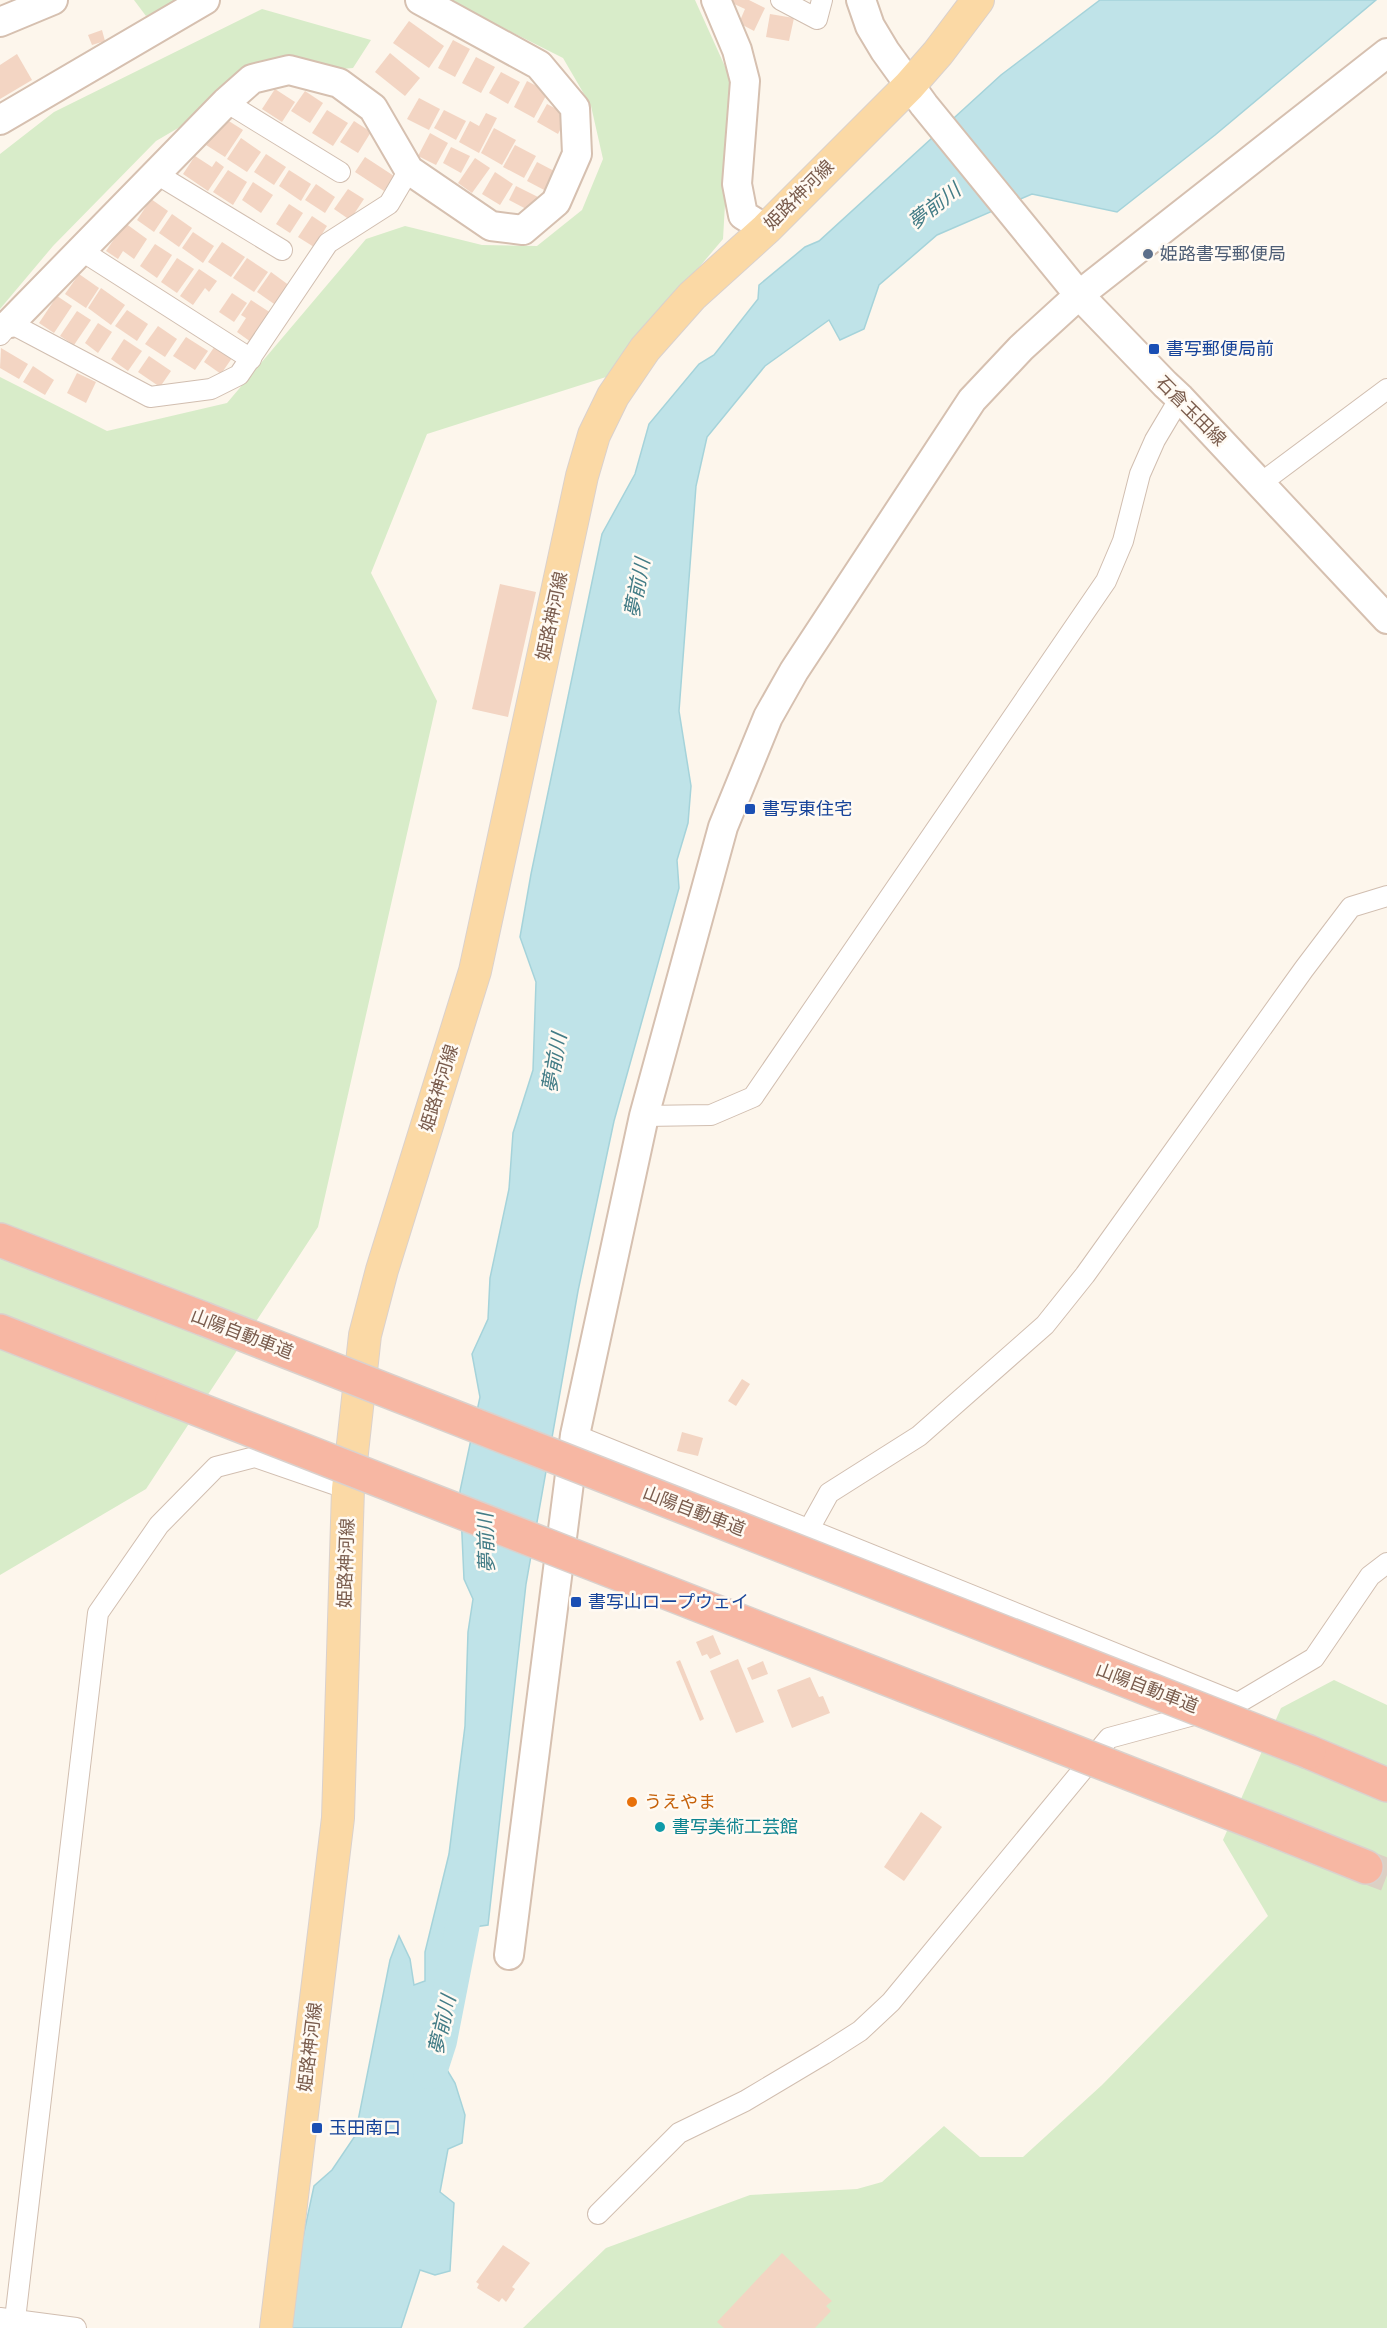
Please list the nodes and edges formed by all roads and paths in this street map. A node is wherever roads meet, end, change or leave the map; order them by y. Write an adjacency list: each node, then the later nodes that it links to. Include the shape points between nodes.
1 (53, 0): 9 (street)
2 (205, 0): 13 (street)
3 (420, 0): 14 (street, via 539,65 575,108 577,154 556,202 523,230 491,226)
4 (716, 0): 17 (street, via 745,81 738,184 743,215)
5 (781, 0): 6 (street, via 817,19)
6 (822, 0)
7 (861, 0): 11 (street, 石倉玉田線, via 870,26)
8 (978, 0): 11 (main road, 姫路神河線, via 938,53)
9 (0, 22)
10 (1387, 53): 20 (street)
11 (917, 95): 17 (main road, 姫路神河線); 20 (street, 石倉玉田線)
12 (226, 102): 14 (street, via 252,79 289,70 339,83 373,108); 15 (street); 16 (street)
13 (0, 120)
14 (409, 170): 22 (street, via 389,204 328,243)
15 (340, 172)
16 (155, 173): 18 (street); 19 (street)
17 (766, 229): 32 (main road, 姫路神河線, via 692,296 645,349 613,396 594,435 579,487 475,971 365,1335)
18 (282, 250)
19 (82, 251): 21 (street); 22 (street)
20 (1073, 287): 24 (street, 石倉玉田線); 28 (street, via 972,400 794,671 768,717 723,827)
21 (5, 329): 22 (street, via 150,397 211,389 239,375)
22 (251, 359)
23 (1387, 389): 25 (street)
24 (1180, 398): 25 (street, 石倉玉田線); 28 (street, via 1140,474 1123,541 1107,581 753,1097 711,1115)
25 (1261, 483): 26 (street, 石倉玉田線)
26 (1387, 619)
27 (1387, 896): 33 (street, via 1351,907 1045,1325 919,1436 829,1493)
28 (644, 1116): 31 (street)
29 (0, 1240): 36 (highway, 山陽自動車道, bridge)
30 (0, 1331): 37 (highway, bridge)
31 (575, 1435): 33 (street); 38 (street)
32 (348, 1489): 40 (street, via 255,1457 216,1467 159,1525 98,1613); 42 (main road, 姫路神河線, via 339,1818)
33 (809, 1529): 35 (street)
34 (1387, 1563): 35 (street, via 1370,1576 1314,1658)
35 (1238, 1703): 39 (street, via 1109,1738 891,2002 860,2031 745,2101 679,2133)
36 (1387, 1785)
37 (1366, 1867)
38 (509, 1955)
39 (598, 2214)
40 (9, 2322): 41 (street)
41 (76, 2328)
42 (276, 2328)

